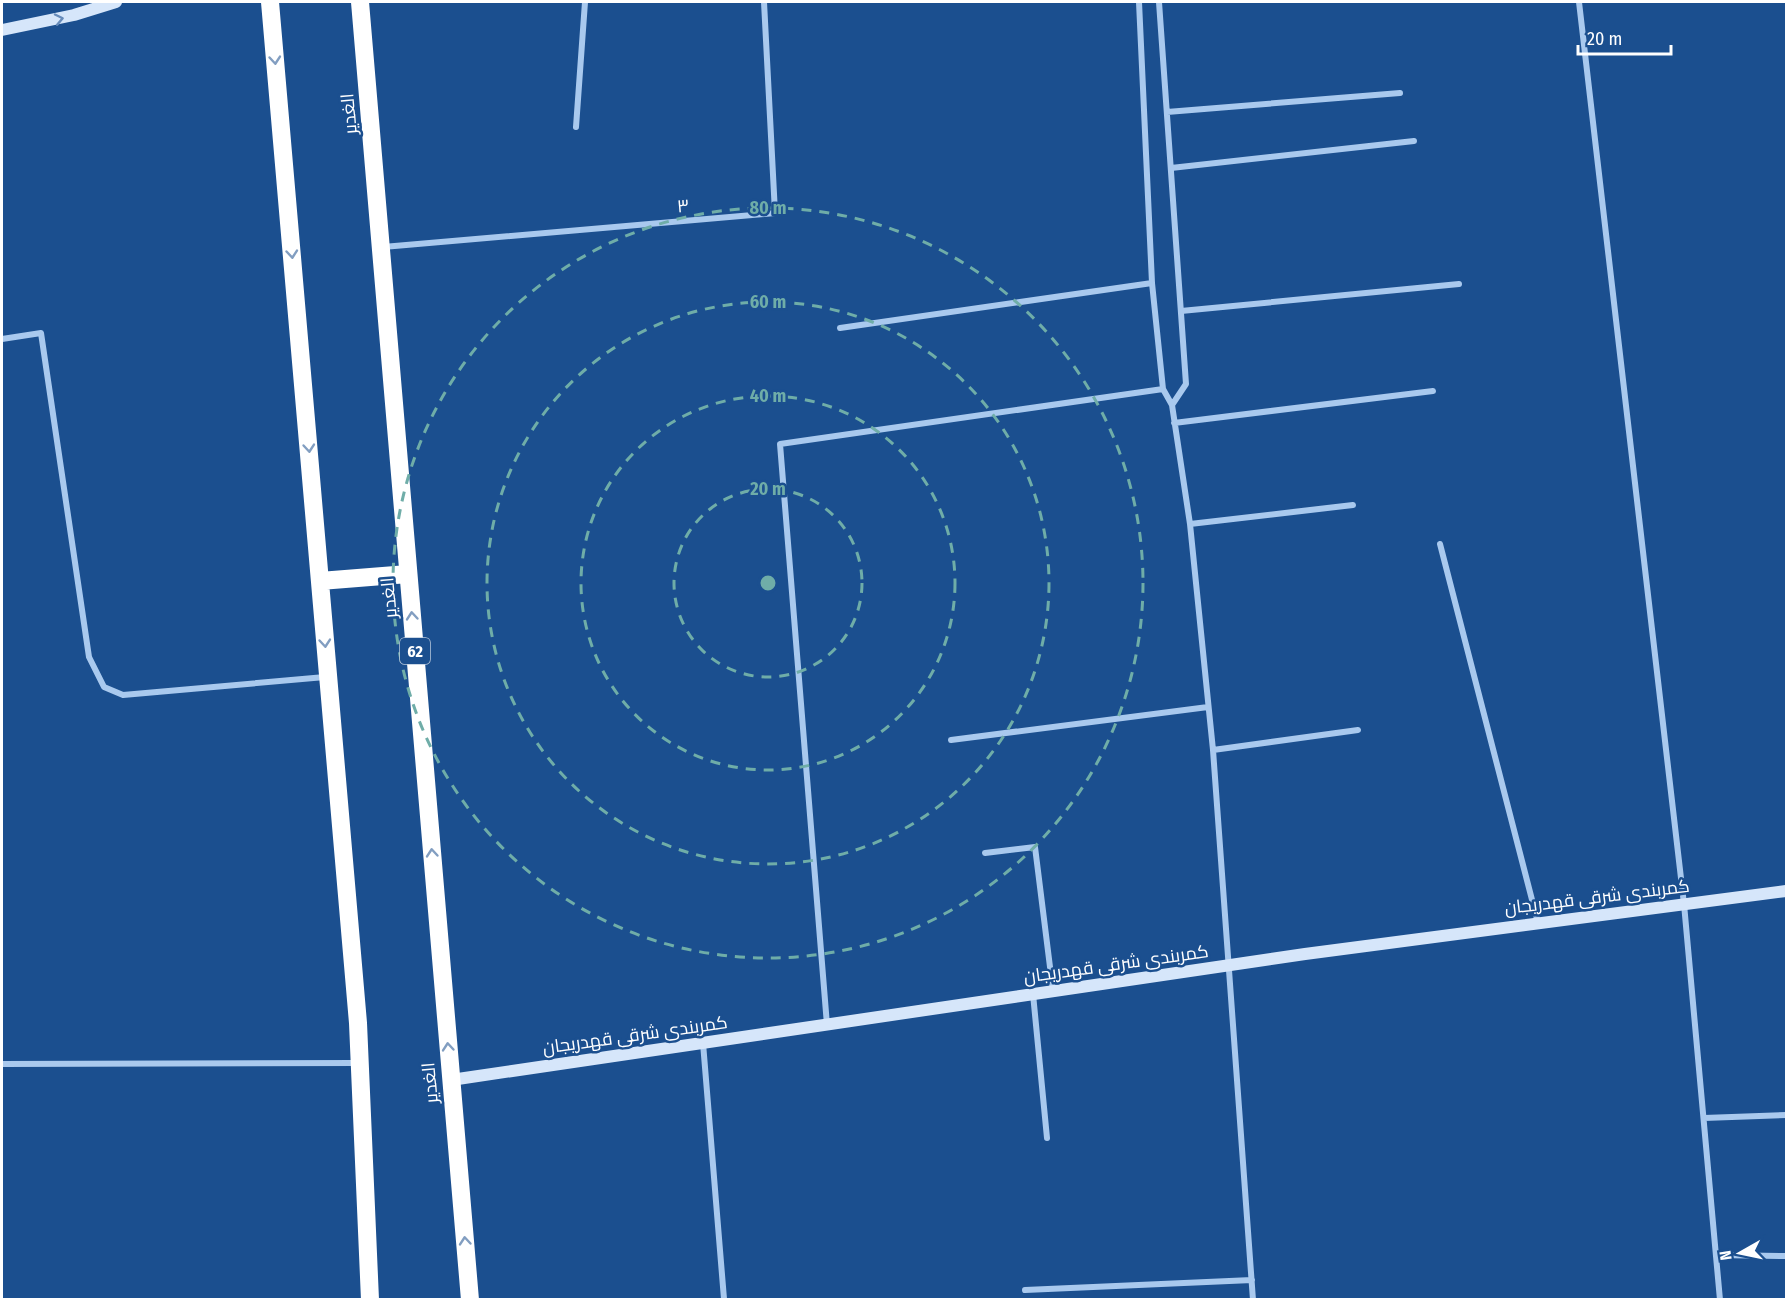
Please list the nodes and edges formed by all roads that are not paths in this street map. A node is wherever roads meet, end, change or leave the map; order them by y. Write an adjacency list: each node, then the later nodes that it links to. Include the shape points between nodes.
1 (116, 2): 9 (street, one-way to 1)
2 (270, 2): 29 (highway, one-way to 29)
3 (360, 2): 15 (highway, الغدیر / 62)
4 (585, 2): 12 (street)
5 (764, 2): 15 (street, ۳, via 775,213)
6 (1139, 2): 16 (street)
7 (1159, 2): 11 (street)
8 (1580, 2): 37 (street)
9 (2, 30)
10 (1400, 93): 11 (street)
11 (1167, 112): 14 (street)
12 (576, 127)
13 (1414, 141): 14 (street)
14 (1171, 168): 18 (street)
15 (382, 247): 28 (highway, الغدیر / 62)
16 (1152, 283): 19 (street); 21 (street)
17 (1459, 284): 18 (street)
18 (1181, 311): 23 (street, via 1186,384)
19 (840, 328)
20 (2, 339): 30 (street, via 41,333 89,657 104,687 123,695)
21 (1163, 389): 23 (street); 42 (street, via 780,444)
22 (1433, 392): 24 (street)
23 (1172, 405): 24 (street)
24 (1174, 423): 26 (street)
25 (1353, 505): 26 (street)
26 (1190, 524): 31 (street)
27 (1440, 544): 38 (street)
28 (408, 574): 29 (highway); 46 (highway, الغدیر / 62, one-way to 28)
29 (320, 582): 30 (highway, one-way to 30)
30 (328, 677): 44 (highway)
31 (1208, 707): 33 (street); 34 (street)
32 (1358, 730): 34 (street)
33 (951, 740)
34 (1213, 750): 39 (street)
35 (985, 853): 40 (street, via 1035,847)
36 (1786, 891): 37 (street, کمربندی شرقی قهدریجان)
37 (1684, 904): 38 (street, کمربندی شرقی قهدریجان); 48 (street)
38 (1538, 923): 39 (street, کمربندی شرقی قهدریجان)
39 (1227, 966): 40 (street, کمربندی شرقی قهدریجان); 52 (street)
40 (1053, 991): 41 (street, کمربندی شرقی قهدریجان)
41 (1033, 994): 42 (street, کمربندی شرقی قهدریجان); 49 (street)
42 (827, 1025): 43 (street, کمربندی شرقی قهدریجان)
43 (704, 1043): 46 (street, کمربندی شرقی قهدریجان); 56 (street)
44 (360, 1063): 45 (street); 54 (highway)
45 (2, 1064)
46 (451, 1080): 55 (highway, الغدیر / 62, one-way to 46)
47 (1786, 1115): 48 (street)
48 (1704, 1118): 50 (street)
49 (1047, 1138)
50 (1716, 1255): 51 (street); 58 (street)
51 (1786, 1256)
52 (1252, 1280): 53 (street); 57 (street)
53 (1024, 1290)
54 (370, 1299)
55 (470, 1299)
56 (724, 1299)
57 (1253, 1299)
58 (1720, 1299)

